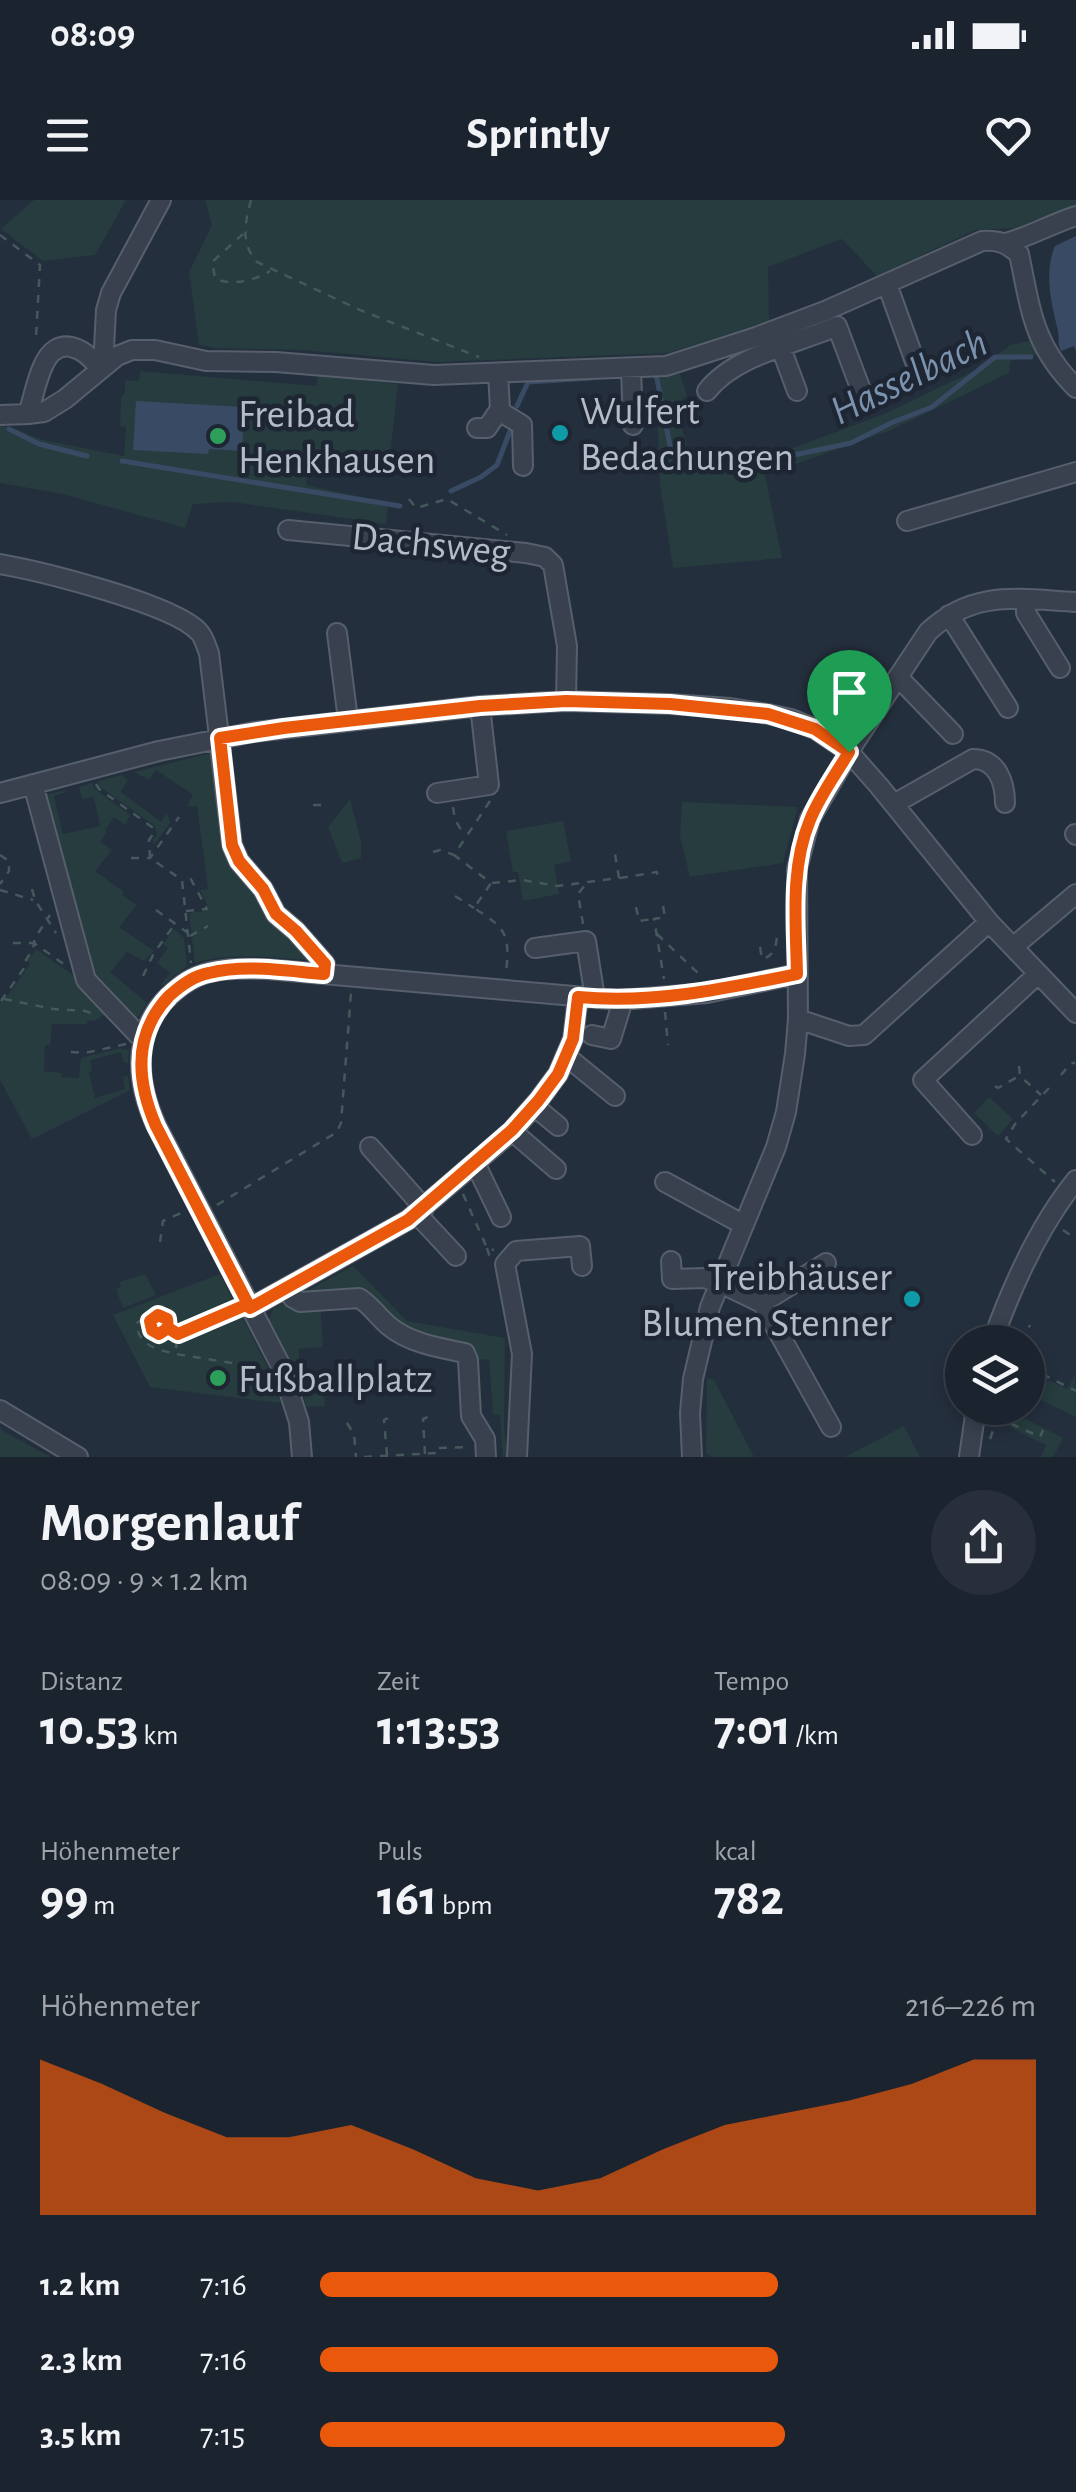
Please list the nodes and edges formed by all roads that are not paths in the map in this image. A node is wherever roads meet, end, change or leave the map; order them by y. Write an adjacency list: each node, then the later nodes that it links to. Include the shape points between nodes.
1 (161, 200): 7 (street, via 106,310)
2 (1076, 216): 3 (street, via 1047,225)
3 (1012, 249): 4 (street, via 982,241); 11 (street, via 1035,329)
4 (887, 284): 5 (street); 9 (street)
5 (834, 318): 6 (street); 8 (street, via 683,362); 12 (street)
6 (781, 348): 13 (street, via 738,364); 14 (street)
7 (102, 368): 10 (street, via 124,352 142,350 206,362 434,376); 16 (street, via 65,399); 16 (street, via 80,348 53,352)
8 (631, 369): 10 (street); 18 (street)
9 (918, 370)
10 (501, 373): 15 (street)
11 (1076, 388)
12 (861, 390)
13 (707, 392)
14 (797, 392)
15 (500, 408): 19 (street, via 487,428); 20 (street, via 522,425)
16 (28, 414): 17 (street)
17 (0, 415)
18 (633, 424)
19 (478, 428)
20 (523, 466)
21 (1076, 472): 22 (street)
22 (907, 521)
23 (288, 530): 31 (street, Dachsweg, via 546,557 554,564 567,646)
24 (0, 564): 36 (street, via 155,608 200,632)
25 (1026, 599): 26 (street); 27 (street, via 978,602); 29 (street, via 1026,614)
26 (1076, 602)
27 (948, 615): 30 (street); 33 (street)
28 (338, 633): 34 (street)
29 (1060, 668)
30 (898, 676): 35 (street); 37 (street)
31 (566, 701): 32 (street); 37 (street, via 768,714 815,729)
32 (480, 706): 34 (street); 40 (street, via 489,784)
33 (1008, 708)
34 (348, 720): 36 (street)
35 (953, 734)
36 (220, 738): 38 (street); 47 (street, via 235,854 276,914 325,964)
37 (849, 752): 42 (street); 48 (street, via 810,819 802,847)
38 (32, 784): 39 (street); 55 (street, via 86,980)
39 (1, 787)
40 (444, 792)
41 (1004, 803): 42 (street, via 1003,783 990,762 979,758)
42 (894, 804): 44 (street)
43 (1076, 894): 45 (street)
44 (989, 922): 45 (street); 53 (street, via 864,1035)
45 (1013, 947): 49 (street)
46 (535, 948): 50 (street, via 586,941)
47 (324, 974): 50 (street); 55 (street, via 244,969 194,977 156,1011)
48 (797, 974): 51 (street, via 718,991); 53 (street)
49 (1038, 974): 52 (street); 61 (street, via 923,1080)
50 (586, 998): 51 (street); 56 (street)
51 (620, 1000): 54 (street, via 611,1039)
52 (1076, 1013)
53 (798, 1018): 69 (street, via 786,1112)
54 (592, 1034)
55 (142, 1043): 77 (street, via 147,1104 206,1206)
56 (566, 1056): 57 (street); 58 (street)
57 (616, 1096)
58 (534, 1106): 59 (street); 60 (street)
59 (558, 1126)
60 (512, 1130): 63 (street); 64 (street)
61 (972, 1135)
62 (370, 1147): 67 (street)
63 (475, 1162): 67 (street); 68 (street)
64 (556, 1169)
65 (665, 1182): 69 (street)
66 (1072, 1186): 78 (street, via 1019,1274)
67 (420, 1210): 70 (street); 75 (street)
68 (501, 1217)
69 (744, 1225): 74 (street)
70 (456, 1256)
71 (670, 1261): 74 (street, via 672,1279)
72 (826, 1263): 76 (street)
73 (582, 1266): 85 (street, via 580,1246 516,1251 505,1264 522,1354)
74 (720, 1284): 76 (street); 86 (street, via 693,1379)
75 (287, 1288): 77 (street); 82 (street, via 300,1302 359,1298 391,1328 464,1353 472,1416)
76 (762, 1304): 81 (street)
77 (249, 1306): 84 (street, via 292,1395)
78 (999, 1325)
79 (0, 1410): 83 (street)
80 (974, 1425): 87 (street)
81 (831, 1427)
82 (486, 1452)
83 (78, 1457)
84 (302, 1457)
85 (517, 1457)
86 (692, 1457)
87 (969, 1457)

